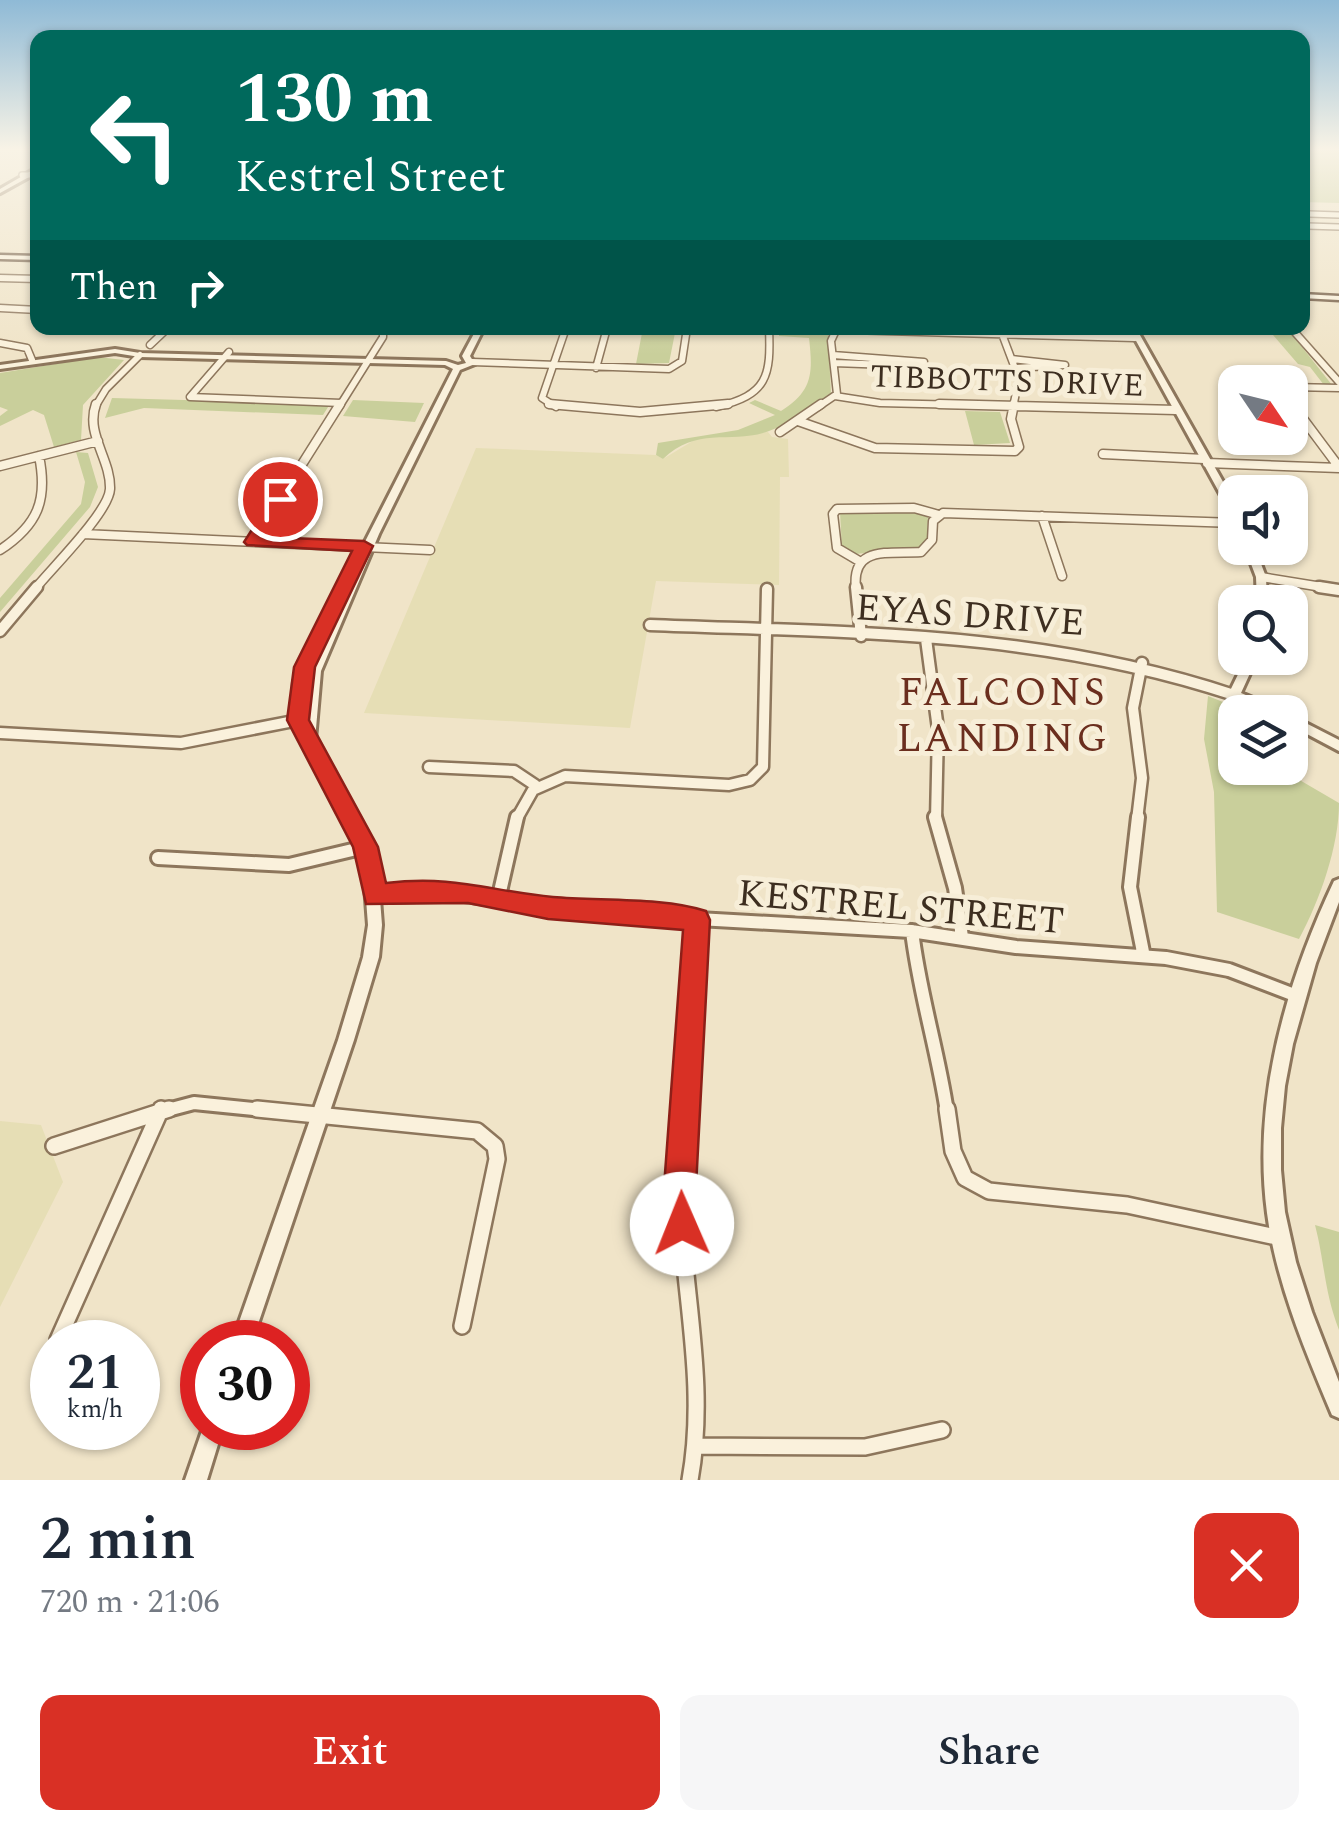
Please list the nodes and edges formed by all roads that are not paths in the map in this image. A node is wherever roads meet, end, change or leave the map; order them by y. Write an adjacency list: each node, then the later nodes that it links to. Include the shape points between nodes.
1 (1337, 219): 2 (street)
2 (1310, 225)
3 (0, 257): 4 (main road)
4 (30, 258)
5 (0, 278): 6 (street)
6 (30, 279)
7 (1310, 296): 8 (main road)
8 (1339, 298)
9 (0, 308): 10 (street)
10 (30, 310)
11 (163, 335): 24 (street)
12 (384, 335): 28 (street)
13 (471, 335): 29 (street)
14 (477, 335): 29 (street)
15 (563, 335): 35 (street)
16 (605, 335): 36 (street)
17 (685, 335): 36 (street, via 678,366)
18 (769, 335): 35 (street, via 770,368 763,383 743,398 709,408 554,408 542,398)
19 (836, 335): 30 (street)
20 (1002, 335): 33 (street)
21 (1134, 335): 42 (street)
22 (1298, 335): 37 (street)
23 (0, 343): 27 (street, via 28,348)
24 (154, 349): 25 (street); 26 (street)
25 (138, 351): 27 (street); 46 (street, via 95,404)
26 (228, 353): 28 (street); 40 (street, via 190,397)
27 (32, 358): 34 (street)
28 (369, 358): 32 (street); 40 (street)
29 (466, 358): 32 (street); 32 (street); 35 (street)
30 (834, 359): 31 (street); 39 (street)
31 (886, 361): 31 (street, via 924,362)
32 (450, 363): 58 (street)
33 (1013, 363): 33 (street, via 1052,360 1065,366); 41 (street, via 1019,383)
34 (0, 365)
35 (552, 367): 36 (street)
36 (596, 368)
37 (1339, 385): 38 (street)
38 (1308, 386)
39 (836, 396): 41 (street, TIBBOTTS DRIVE); 43 (street)
40 (341, 403): 57 (street)
41 (1014, 406): 42 (street, TIBBOTTS DRIVE); 43 (street, via 1019,447 1009,452 875,448)
42 (1176, 410): 49 (street)
43 (798, 421): 45 (street)
44 (1308, 426): 51 (street)
45 (780, 432)
46 (98, 442): 48 (street); 56 (street, via 112,487)
47 (1103, 454): 49 (street)
48 (38, 456): 50 (street); 59 (street, via 47,492 42,510)
49 (1206, 461): 51 (street); 52 (street)
50 (1, 462)
51 (1339, 467)
52 (1218, 482)
53 (939, 515): 54 (street); 61 (street, via 922,552 872,554); 61 (street, via 914,508 837,509 835,544)
54 (1042, 516): 55 (street); 63 (street)
55 (1218, 522)
56 (83, 534): 57 (street); 69 (street)
57 (253, 542): 58 (street)
58 (369, 547): 60 (street); 76 (street, via 319,660)
59 (0, 550)
60 (430, 550)
61 (859, 561): 71 (street, via 854,572)
62 (1256, 565): 64 (street)
63 (1062, 576)
64 (1260, 577): 65 (street); 67 (street)
65 (1261, 585)
66 (767, 589): 70 (street)
67 (1339, 590)
68 (650, 625): 70 (street, EYAS DRIVE)
69 (0, 631)
70 (767, 631): 71 (street, EYAS DRIVE); 81 (street, via 766,758 750,780 728,786 565,776)
71 (861, 636): 72 (street, EYAS DRIVE)
72 (926, 639): 73 (street, EYAS DRIVE, via 1029,642); 89 (street, via 938,729 933,808)
73 (1142, 664): 75 (street, EYAS DRIVE); 90 (street, via 1134,708 1142,778 1130,887)
74 (1244, 675): 75 (street)
75 (1234, 694)
76 (304, 719): 78 (street, via 181,743); 82 (street)
77 (1308, 730): 79 (street)
78 (0, 733)
79 (1339, 746)
80 (429, 766): 81 (street, via 514,771)
81 (536, 785): 86 (street, via 522,802)
82 (365, 847): 83 (street, via 328,863 290,868); 85 (street)
83 (158, 858)
84 (1339, 885): 91 (street)
85 (376, 896): 86 (street, KESTREL STREET, via 429,889); 93 (street, via 371,957)
86 (498, 896): 87 (street, KESTREL STREET, via 548,908)
87 (697, 920): 88 (street, KESTREL STREET); 101 (street, via 680,1187 696,1310)
88 (912, 931): 89 (street, KESTREL STREET); 95 (street, via 953,1151 965,1178 989,1191 1127,1206)
89 (962, 936): 90 (street, KESTREL STREET, via 1044,950)
90 (1143, 952): 91 (street, KESTREL STREET, via 1240,972)
91 (1297, 996): 95 (street, via 1275,1122 1273,1188)
92 (161, 1110): 93 (street, via 220,1104); 94 (street); 96 (street)
93 (320, 1113): 97 (street); 98 (street, via 477,1131 494,1146 497,1159)
94 (54, 1146)
95 (1281, 1238): 99 (street)
96 (67, 1320)
97 (249, 1320)
98 (462, 1326)
99 (1339, 1408)
100 (942, 1430): 101 (street, via 865,1448)
101 (696, 1446): 104 (street)
102 (206, 1450): 103 (street)
103 (196, 1480)
104 (690, 1480)

